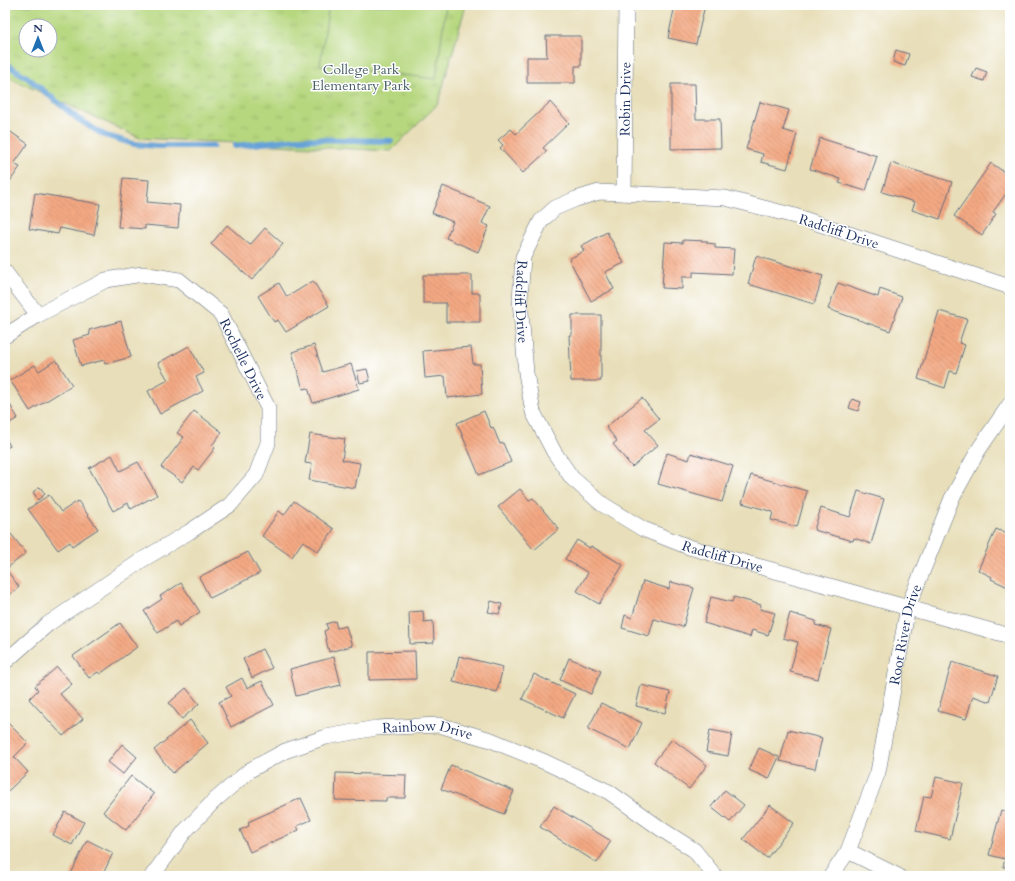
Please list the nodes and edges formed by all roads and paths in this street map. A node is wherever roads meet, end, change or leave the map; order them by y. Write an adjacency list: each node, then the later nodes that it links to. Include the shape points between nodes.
1 (626, 5): 2 (street, Robin Drive)
2 (624, 193): 4 (street, Radcliff Drive, via 725,198 795,216); 8 (street, Radcliff Drive, via 599,192 555,208 541,221 523,257 520,300 526,373 533,412 568,473 602,504 643,529 689,547)
3 (5, 272): 5 (street)
4 (1010, 287)
5 (38, 315): 6 (street, Rochelle Drive); 10 (street, Rochelle Drive, via 106,280 142,274 179,280 221,314 268,408 268,443 256,475 230,505 142,560 48,624)
6 (5, 336)
7 (1010, 404): 8 (street, Root River Drive, via 979,449 952,498)
8 (908, 607): 9 (street, Radcliff Drive); 11 (street, Root River Drive, via 878,772)
9 (1010, 636)
10 (5, 662)
11 (848, 851): 14 (street, Root River Drive); 15 (street)
12 (152, 876): 13 (street, Rainbow Drive, via 185,831 214,800 250,770 285,751 326,737 376,728 439,725 491,740 609,792 694,850)
13 (715, 876)
14 (831, 876)
15 (898, 876)

